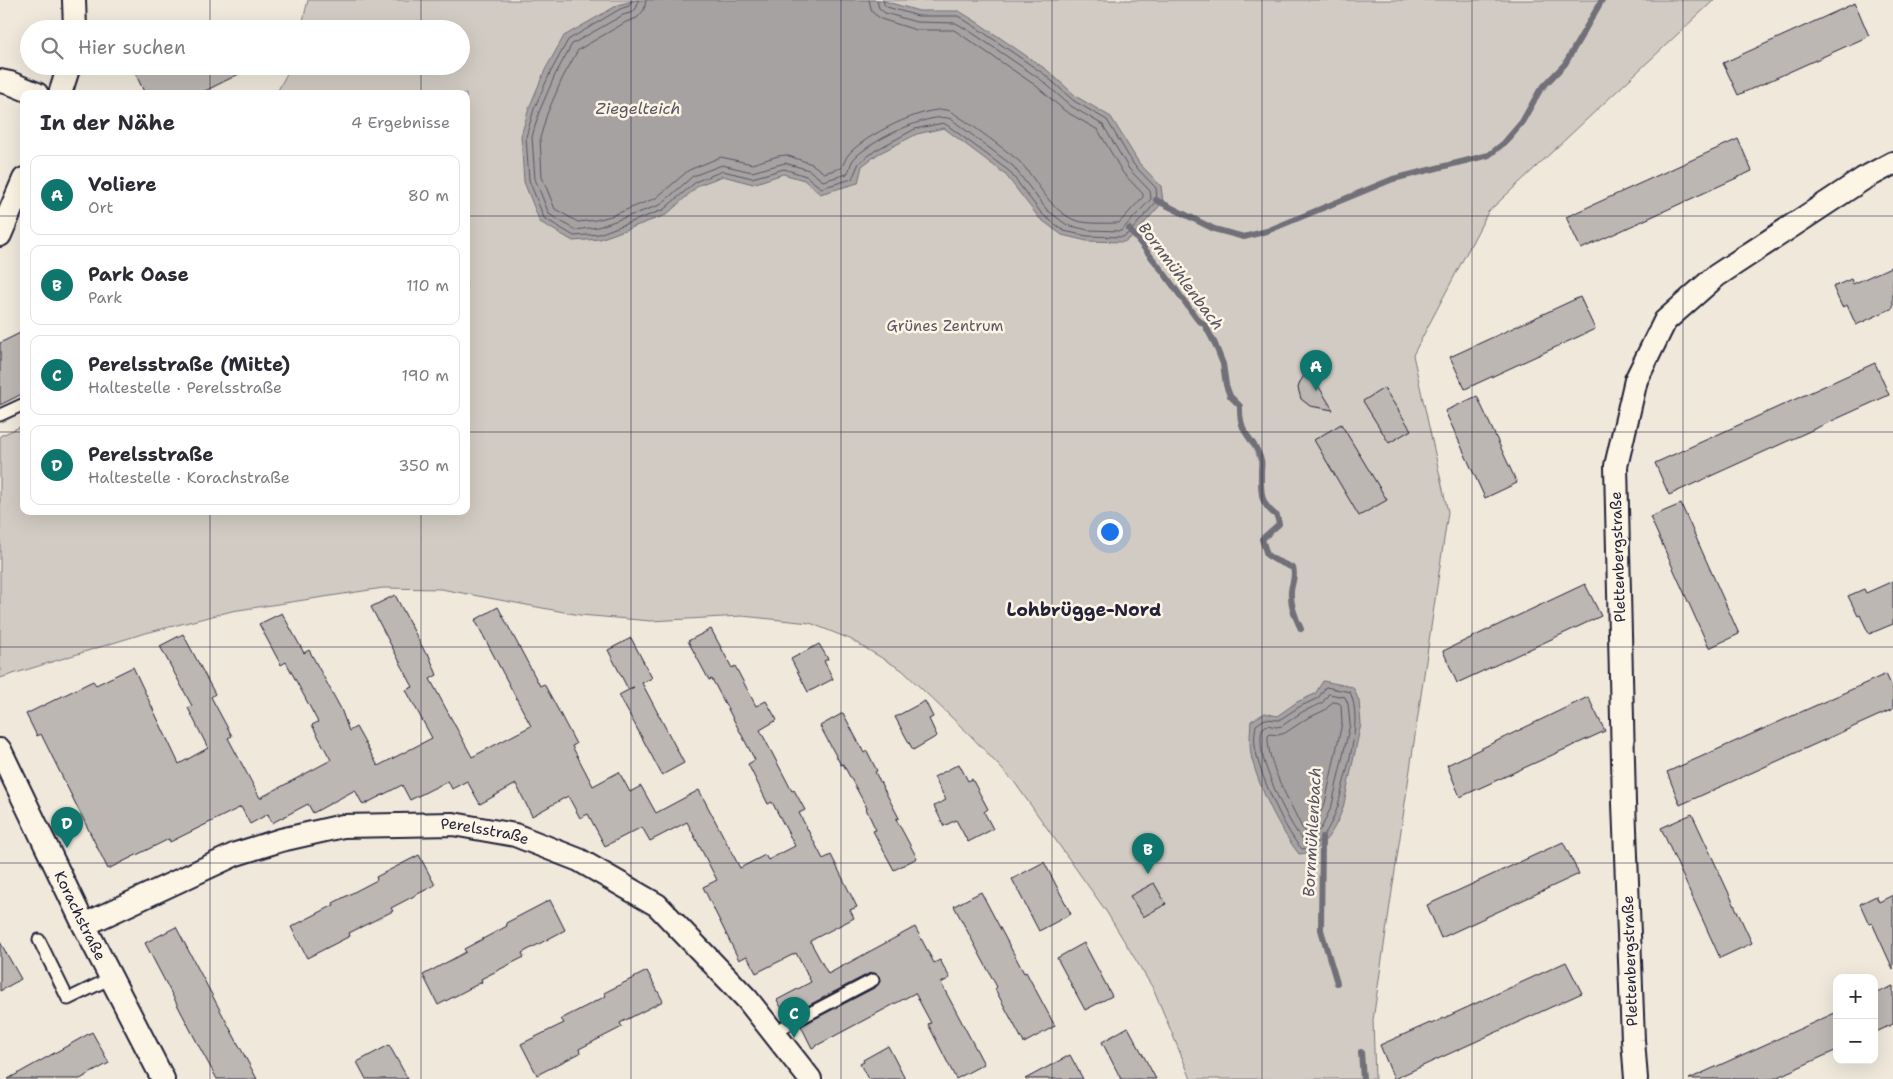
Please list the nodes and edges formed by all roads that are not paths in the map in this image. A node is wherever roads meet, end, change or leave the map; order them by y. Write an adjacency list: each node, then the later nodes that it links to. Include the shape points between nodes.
1 (74, 0): 2 (street)
2 (75, 20)
3 (67, 75): 6 (street)
4 (0, 81): 5 (street)
5 (27, 90)
6 (61, 90)
7 (1893, 163): 20 (street, Plettenbergstraße, via 1863,179 1716,276 1665,321 1636,380 1616,466 1624,803)
8 (20, 188): 9 (street)
9 (0, 235)
10 (20, 406): 11 (lane)
11 (0, 415)
12 (0, 750): 13 (street, Korachstraße)
13 (84, 925): 15 (street, Korachstraße); 17 (street, Perelsstraße, via 236,854 281,840 343,826 453,824 515,835 579,860 657,905 747,999)
14 (39, 940): 15 (lane, via 68,999)
15 (111, 978): 18 (street, Korachstraße)
16 (873, 980): 17 (lane)
17 (774, 1032): 19 (street, Perelsstraße)
18 (163, 1079)
19 (810, 1079)
20 (1636, 1079)

